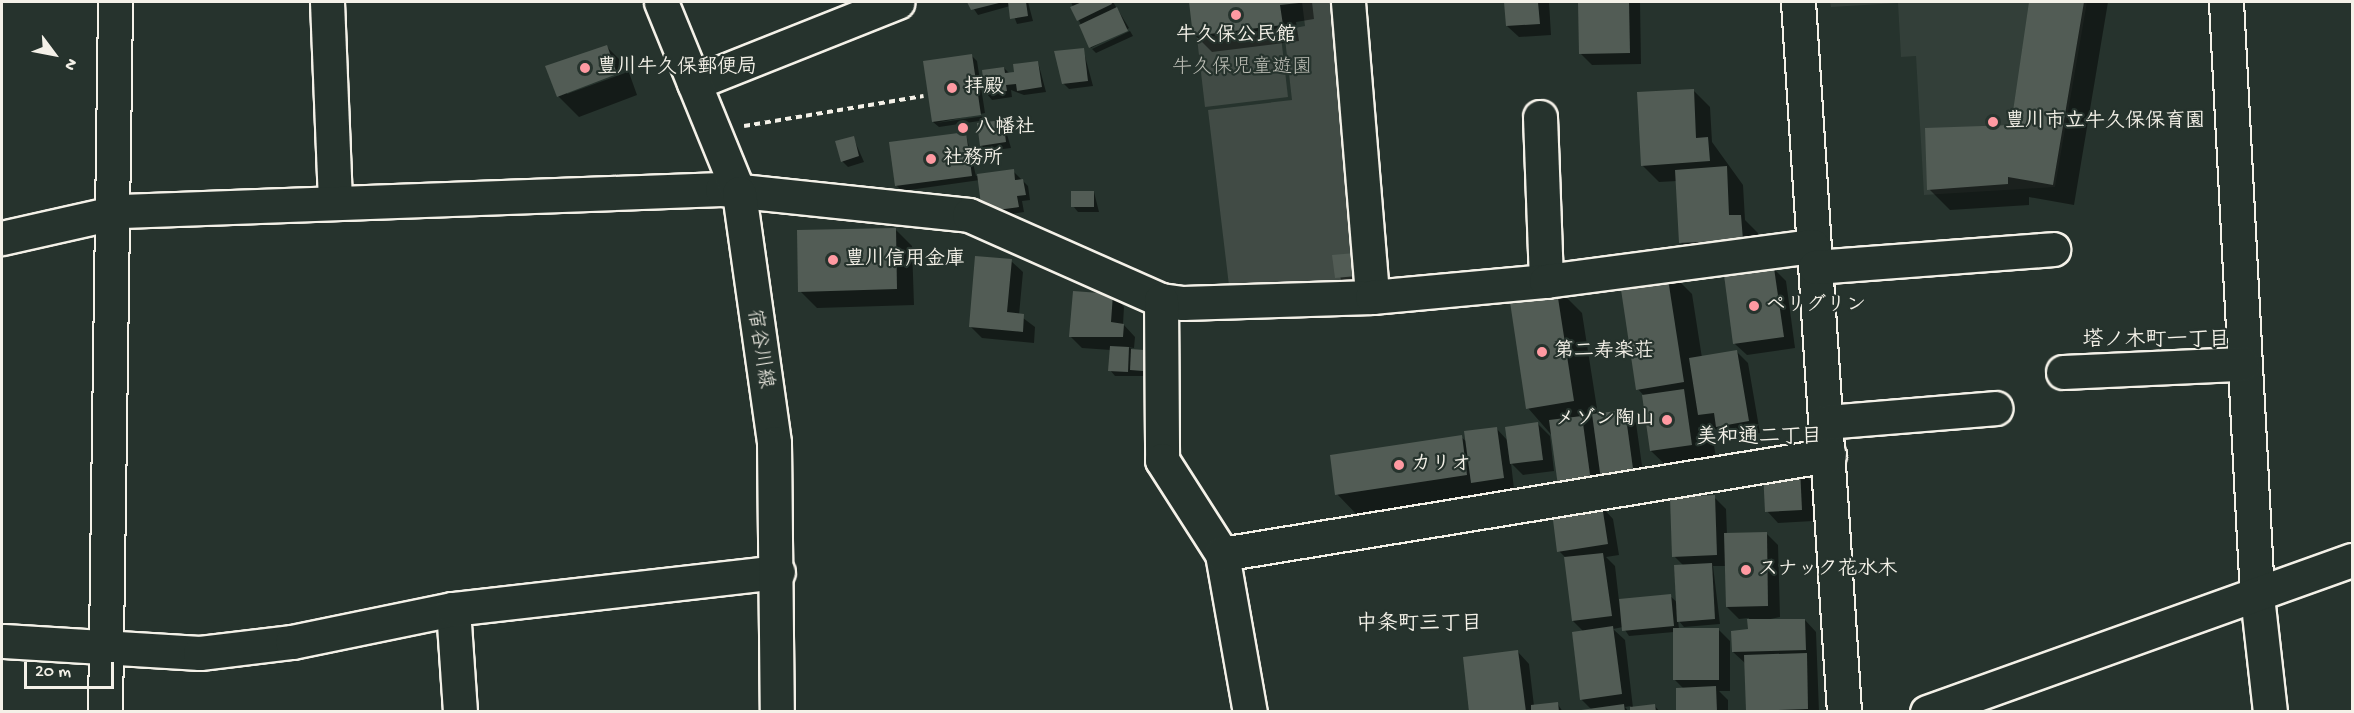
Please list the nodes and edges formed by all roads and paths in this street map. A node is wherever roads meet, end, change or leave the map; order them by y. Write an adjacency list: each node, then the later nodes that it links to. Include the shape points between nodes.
1 (115, 2): 14 (street)
2 (327, 2): 13 (street)
3 (661, 2): 8 (street, 宿谷川線)
4 (898, 2): 8 (street)
5 (1348, 2): 19 (street)
6 (1798, 2): 17 (street)
7 (2226, 2): 21 (street)
8 (694, 83): 11 (street, 宿谷川線)
9 (924, 96): 11 (path)
10 (1540, 117): 18 (street)
11 (714, 133): 12 (street, 宿谷川線)
12 (739, 193): 13 (street); 20 (street, via 969,216); 28 (street, 宿谷川線, via 774,443)
13 (335, 199): 14 (street)
14 (114, 213): 15 (street); 32 (street)
15 (2, 238)
16 (2053, 249): 17 (street)
17 (1814, 256): 18 (street); 24 (street)
18 (1546, 281): 19 (street)
19 (1372, 297): 20 (street)
20 (1161, 300): 26 (street, via 1162,460)
21 (2242, 364): 22 (street); 29 (street)
22 (2063, 372)
23 (1995, 408): 24 (street)
24 (1826, 422): 25 (street)
25 (1829, 455): 26 (street); 37 (street)
26 (1222, 554): 36 (street)
27 (2352, 560): 29 (street)
28 (778, 572): 30 (street); 35 (street, 宿谷川線)
29 (2256, 596): 38 (street); 39 (street)
30 (453, 609): 32 (street, via 292,642 200,653); 34 (street)
31 (4, 641): 32 (street)
32 (106, 648): 33 (street)
33 (105, 711)
34 (460, 711)
35 (777, 711)
36 (1250, 711)
37 (1844, 711)
38 (1927, 711)
39 (2270, 711)

